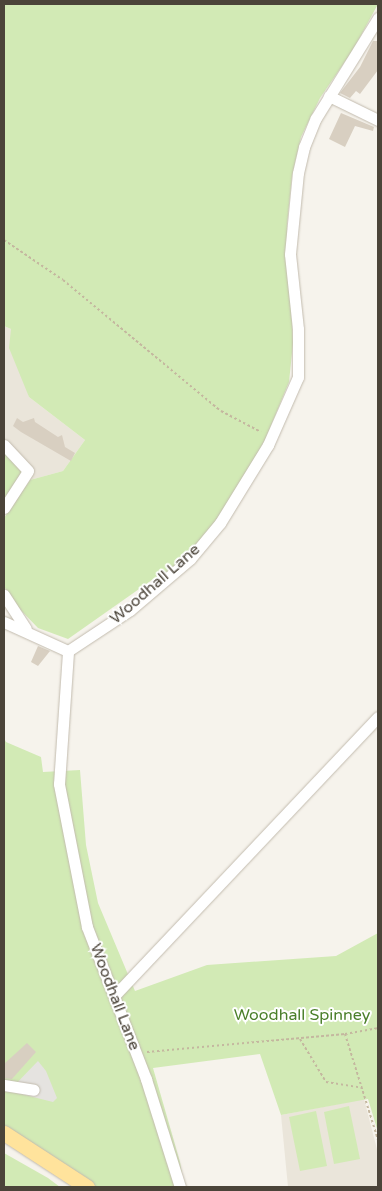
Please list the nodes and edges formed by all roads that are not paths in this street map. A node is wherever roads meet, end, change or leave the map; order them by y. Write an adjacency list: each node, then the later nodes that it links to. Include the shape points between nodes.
1 (378, 18): 2 (street, Woodhall Lane)
2 (329, 96): 3 (street); 9 (street, Woodhall Lane, via 316,118 298,173 290,254 298,329 298,377 272,438 244,489 190,559 130,610)
3 (378, 120)
4 (4, 445): 5 (street, via 28,471)
5 (4, 508)
6 (4, 595): 8 (street)
7 (4, 622): 8 (street)
8 (26, 630): 9 (street)
9 (68, 651): 11 (street, Woodhall Lane, via 59,784 87,927)
10 (378, 717): 11 (street)
11 (114, 996): 16 (street, Woodhall Lane)
12 (4, 1085): 13 (street)
13 (34, 1090)
14 (4, 1133): 15 (main road)
15 (87, 1187)
16 (180, 1187)

